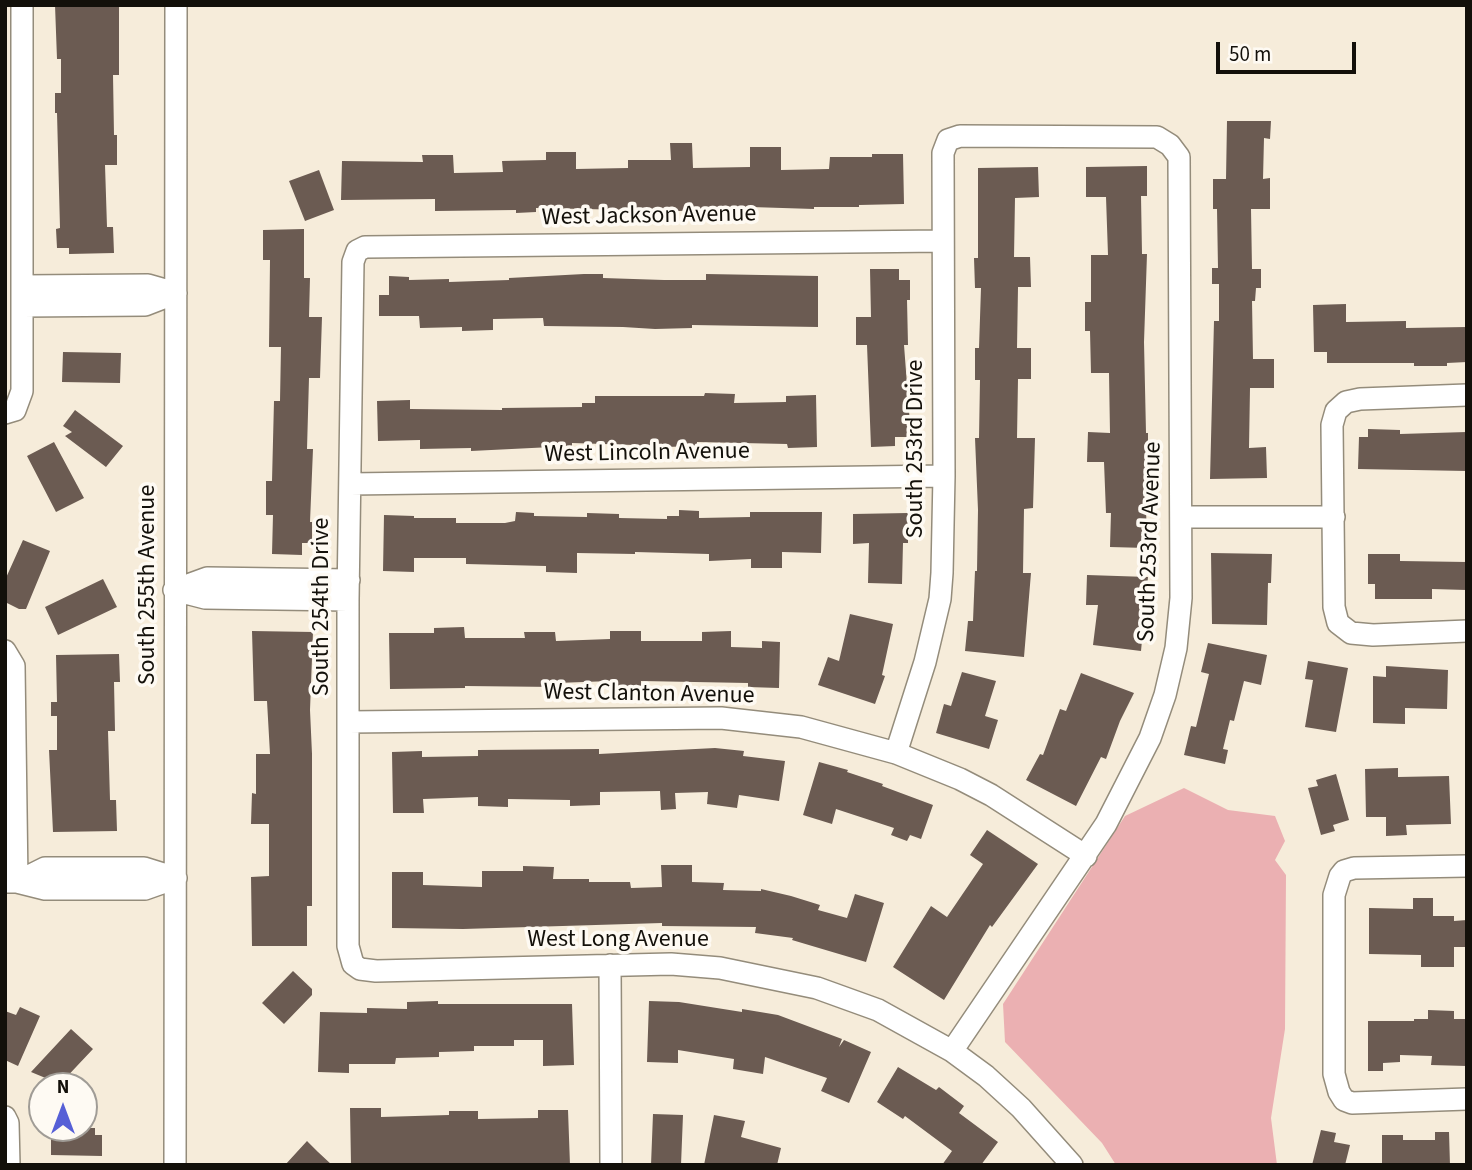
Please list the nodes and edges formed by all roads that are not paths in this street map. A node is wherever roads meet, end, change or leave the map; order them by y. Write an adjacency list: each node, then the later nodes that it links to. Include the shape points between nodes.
1 (22, 5): 4 (street)
2 (176, 5): 7 (street, South 255th Avenue)
3 (1170, 145): 5 (street, South 253rd Drive, via 1157,137 960,136 948,140 943,153); 13 (street, South 253rd Avenue, via 1179,157)
4 (14, 189): 8 (street)
5 (943, 241): 6 (street, West Jackson Avenue, via 365,247); 11 (street, South 253rd Drive)
6 (357, 251): 12 (street, South 254th Drive, via 353,262)
7 (176, 293): 8 (street, via 145,305); 15 (street, South 255th Avenue)
8 (23, 296): 10 (street, via 22,391)
9 (1467, 395): 14 (street, via 1374,397 1346,402 1336,411 1332,425)
10 (10, 412)
11 (944, 476): 12 (street, West Lincoln Avenue); 20 (street, South 253rd Drive, via 940,599)
12 (350, 484): 16 (street, South 254th Drive)
13 (1181, 517): 14 (street); 21 (street, South 253rd Avenue, via 1179,624 1165,695 1134,772)
14 (1334, 517): 17 (street, via 1338,623 1351,634)
15 (174, 590): 16 (street, via 205,598); 23 (street, South 255th Avenue)
16 (349, 590): 19 (street, South 254th Drive)
17 (1467, 631)
18 (6, 651): 24 (street, via 15,666)
19 (349, 722): 20 (street, West Clanton Avenue, via 722,718 801,727); 25 (street, South 254th Drive, via 348,946)
20 (896, 753): 21 (street, West Clanton Avenue, via 991,795)
21 (1086, 856): 27 (street, South 253rd Avenue)
22 (1467, 866): 28 (street, via 1345,871 1334,895 1334,1074 1339,1092 1345,1100 1360,1103)
23 (176, 878): 24 (street, via 144,867 45,868); 31 (street, South 255th Avenue)
24 (11, 882)
25 (353, 964): 26 (street, West Long Avenue, via 376,971)
26 (610, 965): 27 (street, West Long Avenue, via 720,968 817,988 878,1010); 32 (street)
27 (952, 1051): 33 (street, via 1021,1108)
28 (1467, 1099)
29 (5, 1117): 30 (street)
30 (9, 1165)
31 (175, 1165)
32 (611, 1165)
33 (1072, 1165)

